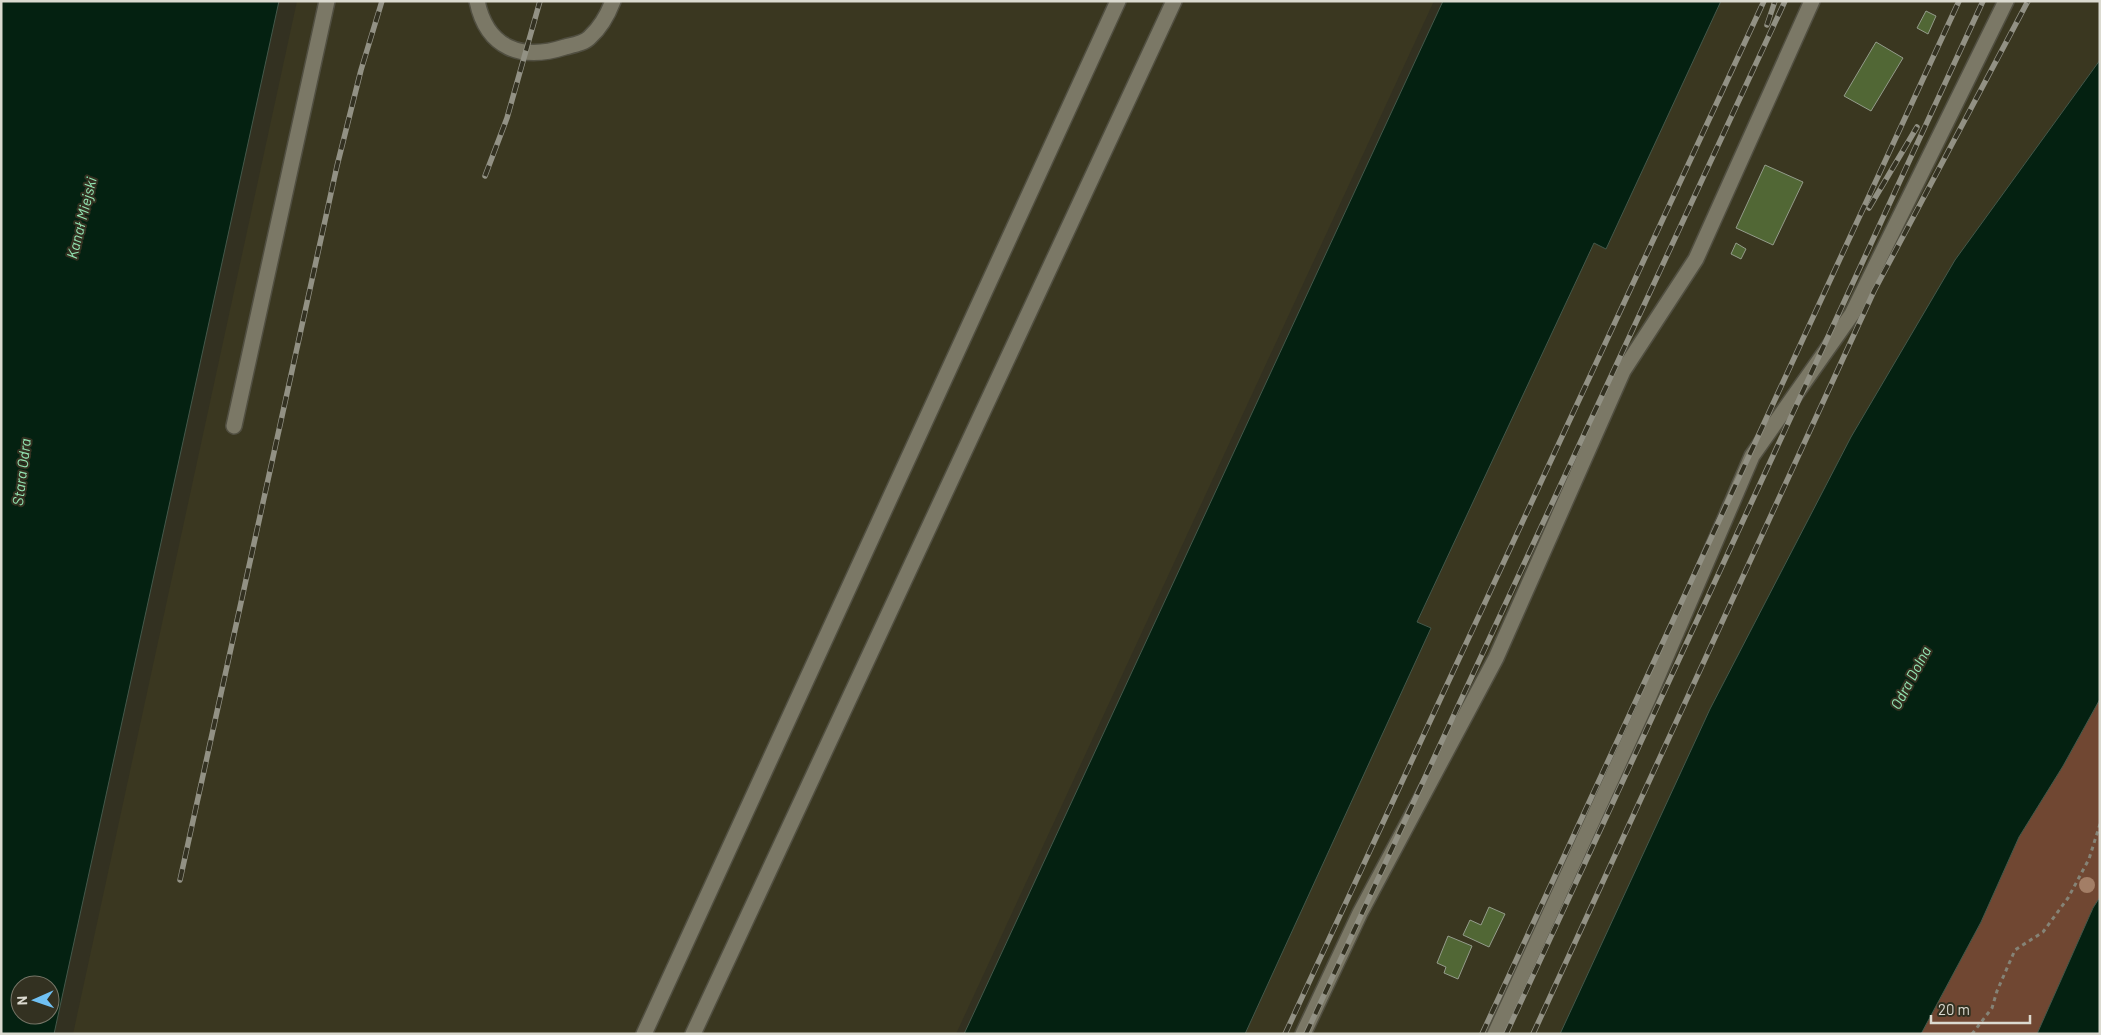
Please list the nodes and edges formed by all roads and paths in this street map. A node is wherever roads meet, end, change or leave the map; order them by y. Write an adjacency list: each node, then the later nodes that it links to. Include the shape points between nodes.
1 (327, 1): 8 (lane)
2 (477, 1): 3 (lane, via 490,32 502,44 526,54 544,54 589,39)
3 (613, 1)
4 (1118, 1): 10 (lane)
5 (1174, 1): 11 (lane)
6 (1812, 1): 12 (lane, via 1696,259 1623,371 1496,658 1360,913)
7 (2006, 1): 13 (lane, via 1852,314 1752,456 1646,701)
8 (234, 426)
9 (2100, 824): 14 (path, via 2089,859 2068,898 2042,932 2015,950 1992,1008)
10 (644, 1034)
11 (693, 1034)
12 (1303, 1034)
13 (1495, 1034)
14 (1972, 1034)

